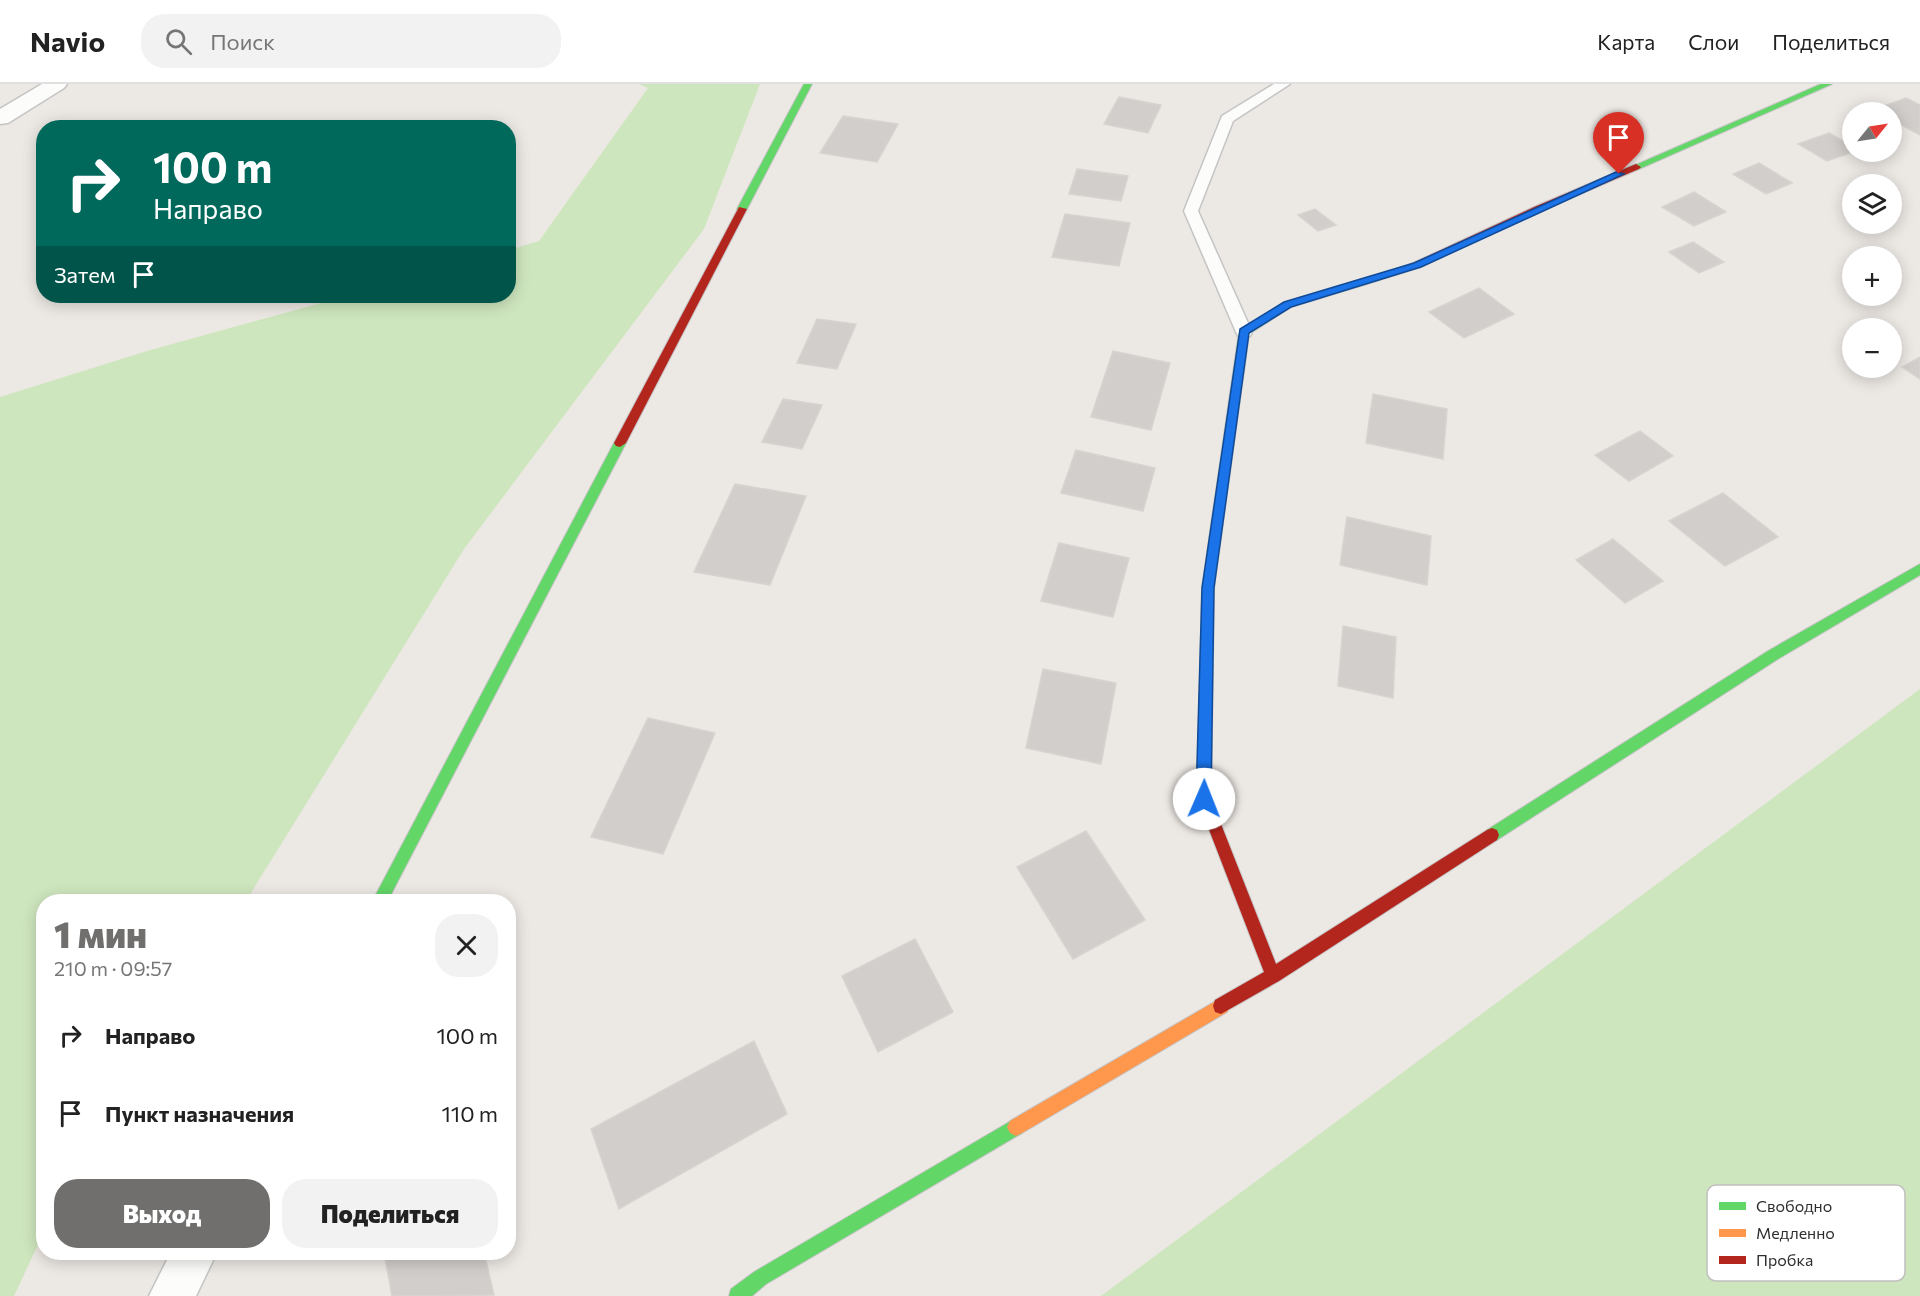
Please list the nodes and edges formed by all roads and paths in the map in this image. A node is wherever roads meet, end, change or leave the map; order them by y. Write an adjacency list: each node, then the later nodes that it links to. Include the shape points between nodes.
1 (57, 84): 5 (street)
2 (808, 84): 8 (street)
3 (1282, 84): 6 (lane, via 1227,119 1191,211)
4 (1824, 85): 6 (street, via 1418,265 1287,305)
5 (0, 118)
6 (1244, 332): 9 (street, via 1208,588 1204,799)
7 (1920, 569): 9 (street, via 1773,655)
8 (383, 894)
9 (1273, 975): 12 (street, via 760,1278)
10 (191, 1260): 11 (street)
11 (172, 1296)
12 (738, 1296)

